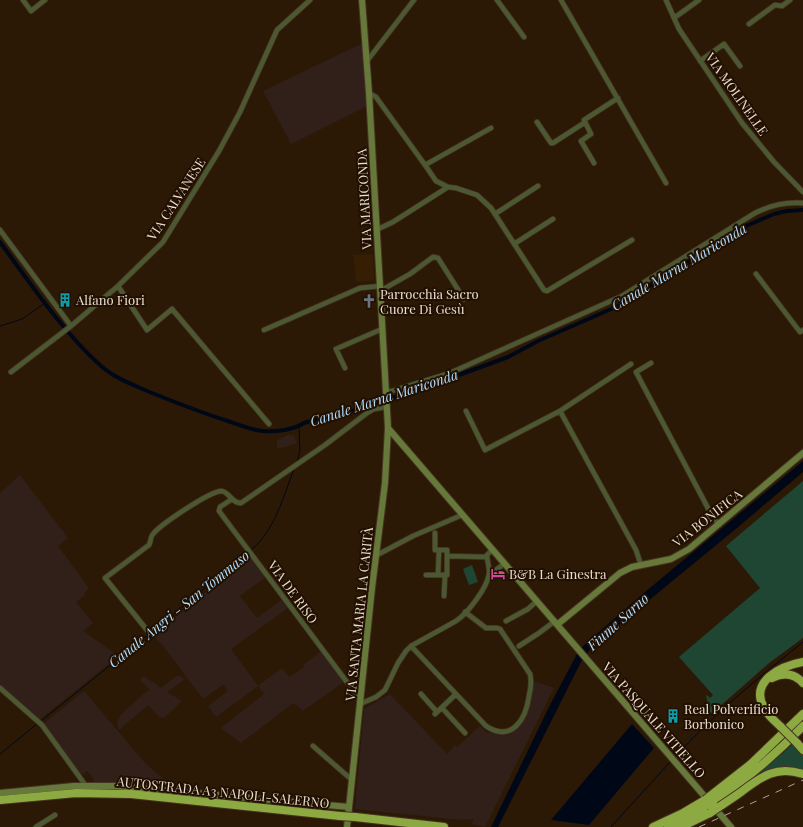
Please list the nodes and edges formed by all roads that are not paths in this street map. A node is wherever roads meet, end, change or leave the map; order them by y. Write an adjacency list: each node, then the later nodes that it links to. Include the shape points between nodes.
1 (23, 0): 2 (street, via 31,11)
2 (45, 0)
3 (310, 0): 36 (street, VIA CALVANESE, via 277,30 220,152 163,242)
4 (362, 0): 14 (street, VIA MARICONDA)
5 (414, 0): 14 (street)
6 (497, 0): 13 (street)
7 (561, 0): 18 (street)
8 (666, 0): 11 (street, VIA MOLINELLE)
9 (699, 0): 11 (street)
10 (790, 0): 12 (street, via 782,6 775,5)
11 (674, 18): 15 (street, VIA MOLINELLE)
12 (749, 24)
13 (524, 38)
14 (367, 61): 17 (street, VIA MARICONDA)
15 (700, 62): 16 (street, via 724,44); 27 (street, VIA MOLINELLE, via 742,123)
16 (740, 66)
17 (369, 93): 23 (street, via 376,97); 32 (street, VIA MARICONDA)
18 (618, 98): 20 (street, via 584,120); 24 (street)
19 (537, 122): 20 (street, via 552,143)
20 (584, 123): 22 (street, via 591,134 581,141)
21 (491, 128): 23 (street)
22 (594, 163)
23 (425, 166): 25 (street, via 436,181)
24 (666, 183)
25 (448, 186): 29 (street, via 477,195); 32 (street, via 431,199)
26 (538, 186): 29 (street)
27 (803, 192)
28 (803, 203): 47 (street, via 772,205 755,213 622,296)
29 (495, 214): 34 (street)
30 (553, 218): 34 (street)
31 (0, 230): 39 (street)
32 (376, 230): 37 (street, VIA MARICONDA)
33 (632, 240): 34 (street, via 547,291)
34 (514, 244)
35 (756, 274): 42 (street, via 800,332)
36 (118, 286): 39 (street, VIA CALVANESE); 50 (street, via 147,330 172,309)
37 (380, 289): 38 (street, via 410,274 435,257); 40 (street, VIA MARICONDA); 41 (street, via 360,288)
38 (464, 299)
39 (70, 327): 46 (street, VIA CALVANESE)
40 (382, 329): 45 (street, via 336,349); 47 (street, VIA MARICONDA)
41 (264, 330)
42 (803, 330)
43 (651, 363): 55 (street, via 636,372)
44 (631, 364): 49 (street)
45 (345, 368)
46 (11, 372)
47 (386, 400): 51 (street, VIA SANTA MARIA LA CARITÀ); 53 (street, via 241,503)
48 (466, 411): 49 (street, via 485,450)
49 (560, 412): 64 (street, via 636,550)
50 (269, 424)
51 (388, 428): 54 (street, VIA PASQUALE VITIELLO); 59 (street, VIA SANTA MARIA LA CARITÀ)
52 (803, 453): 55 (street, VIA BONIFICA)
53 (232, 499): 74 (street, via 220,491 189,506 153,533 149,545 105,578); 82 (street, VIA DE RISO, via 220,507 219,511)
54 (462, 515): 58 (street, VIA PASQUALE VITIELLO); 59 (street)
55 (719, 525): 64 (street, VIA BONIFICA, via 676,557)
56 (435, 533): 57 (street, via 435,550)
57 (439, 550): 60 (street, via 447,550); 66 (street)
58 (492, 550): 61 (street); 63 (street, VIA PASQUALE VITIELLO)
59 (377, 554): 82 (street, VIA SANTA MARIA LA CARITÀ)
60 (447, 556): 61 (street); 67 (street)
61 (487, 557): 62 (street)
62 (489, 564): 63 (street, via 493,568); 68 (street)
63 (501, 566): 68 (street); 70 (street, VIA PASQUALE VITIELLO)
64 (641, 566): 73 (street, VIA BONIFICA, via 620,573)
65 (426, 575): 66 (street)
66 (438, 575): 67 (street)
67 (445, 575): 69 (street)
68 (489, 575): 71 (street, via 484,589)
69 (444, 596)
70 (537, 601): 72 (street); 73 (street, VIA PASQUALE VITIELLO)
71 (465, 612): 75 (street, via 456,621); 81 (street, via 486,628 500,629 526,667 531,686 524,718 514,727 502,732 486,726)
72 (506, 621)
73 (556, 622): 76 (street); 111 (street, VIA PASQUALE VITIELLO)
74 (150, 633)
75 (411, 646): 81 (street); 82 (street, via 398,663 384,690 376,697)
76 (519, 646)
77 (803, 662): 86 (highway, via 776,671 762,686 760,696 764,708)
78 (803, 683): 86 (highway, via 794,676 783,674 772,678 765,686 763,697 766,706)
79 (0, 688): 94 (street, via 42,725)
80 (421, 694): 84 (street, via 436,713)
81 (456, 694): 84 (street)
82 (361, 703): 93 (street, VIA SANTA MARIA LA CARITÀ)
83 (803, 707): 95 (highway)
84 (442, 708): 88 (street)
85 (803, 714): 95 (highway, via 756,760)
86 (782, 726): 89 (highway, bridge)
87 (803, 726): 98 (highway, via 746,778)
88 (465, 733)
89 (799, 743): 91 (highway)
90 (313, 746): 93 (street)
91 (803, 750)
92 (803, 774): 98 (highway, bridge, via 783,771 765,775)
93 (352, 780): 100 (street, VIA SANTA MARIA LA CARITÀ)
94 (86, 786): 96 (street); 100 (street, via 116,786)
95 (722, 788): 98 (highway)
96 (0, 794)
97 (0, 800): 102 (highway, AUTOSTRADA A3 NAPOLI-SALERNO, via 76,793 131,794)
98 (709, 804): 108 (highway); 109 (highway); 110 (highway)
99 (0, 805): 102 (highway, AUTOSTRADA A3 NAPOLI-SALERNO, via 50,800 114,799)
100 (349, 807): 105 (street, VIA SANTA MARIA LA CARITÀ)
101 (55, 815): 104 (street)
102 (340, 818): 103 (highway, AUTOSTRADA A3 NAPOLI-SALERNO, bridge)
103 (355, 820): 106 (highway, AUTOSTRADA A3 NAPOLI-SALERNO); 107 (highway, AUTOSTRADA A3 NAPOLI-SALERNO)
104 (36, 827)
105 (347, 827)
106 (393, 827)
107 (444, 827)
108 (653, 827)
109 (668, 827)
110 (681, 827)
111 (731, 827)

